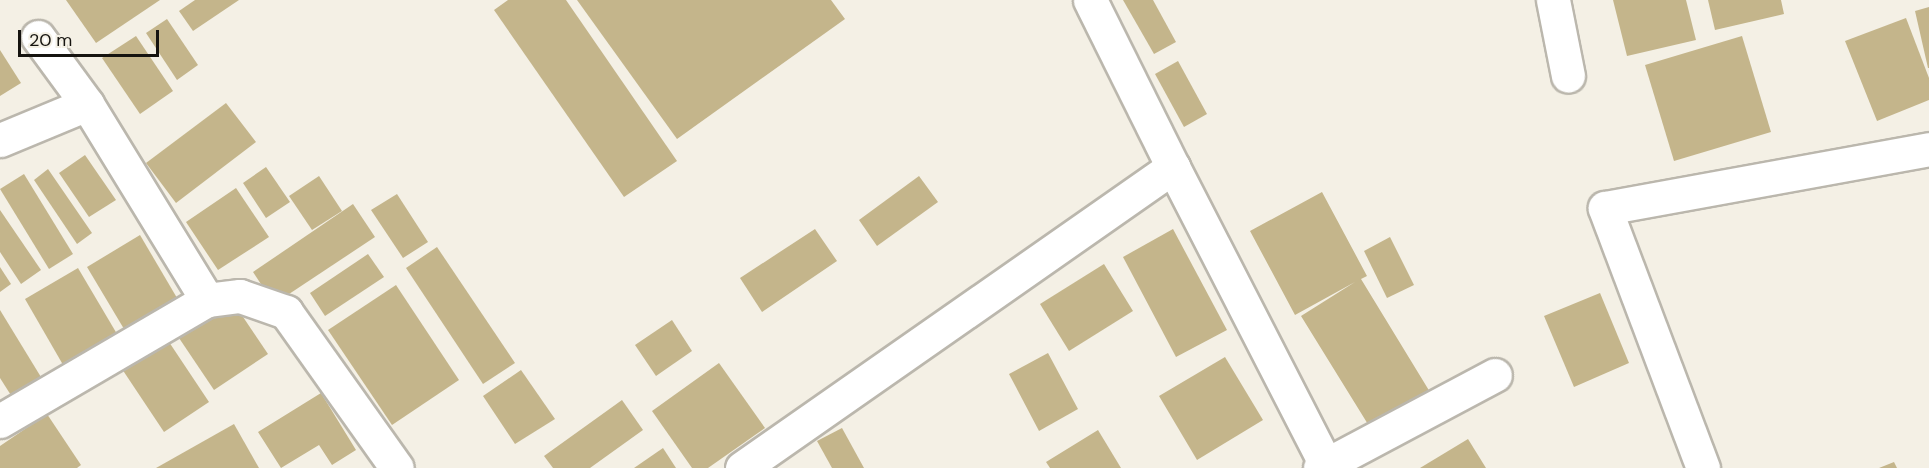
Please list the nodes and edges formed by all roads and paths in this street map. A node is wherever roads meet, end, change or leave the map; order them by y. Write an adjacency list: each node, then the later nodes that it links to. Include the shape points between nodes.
1 (1090, 0): 8 (street)
2 (1553, 0): 4 (street)
3 (38, 37): 5 (street)
4 (1568, 76)
5 (87, 104): 6 (street); 9 (street)
6 (0, 140)
7 (1929, 149): 15 (street, via 1605,208)
8 (1173, 167): 12 (street); 14 (street)
9 (207, 300): 11 (street); 13 (street, via 240,296 286,312)
10 (1495, 375): 12 (street)
11 (0, 421)
12 (1323, 466)
13 (397, 468)
14 (742, 468)
15 (1703, 468)

